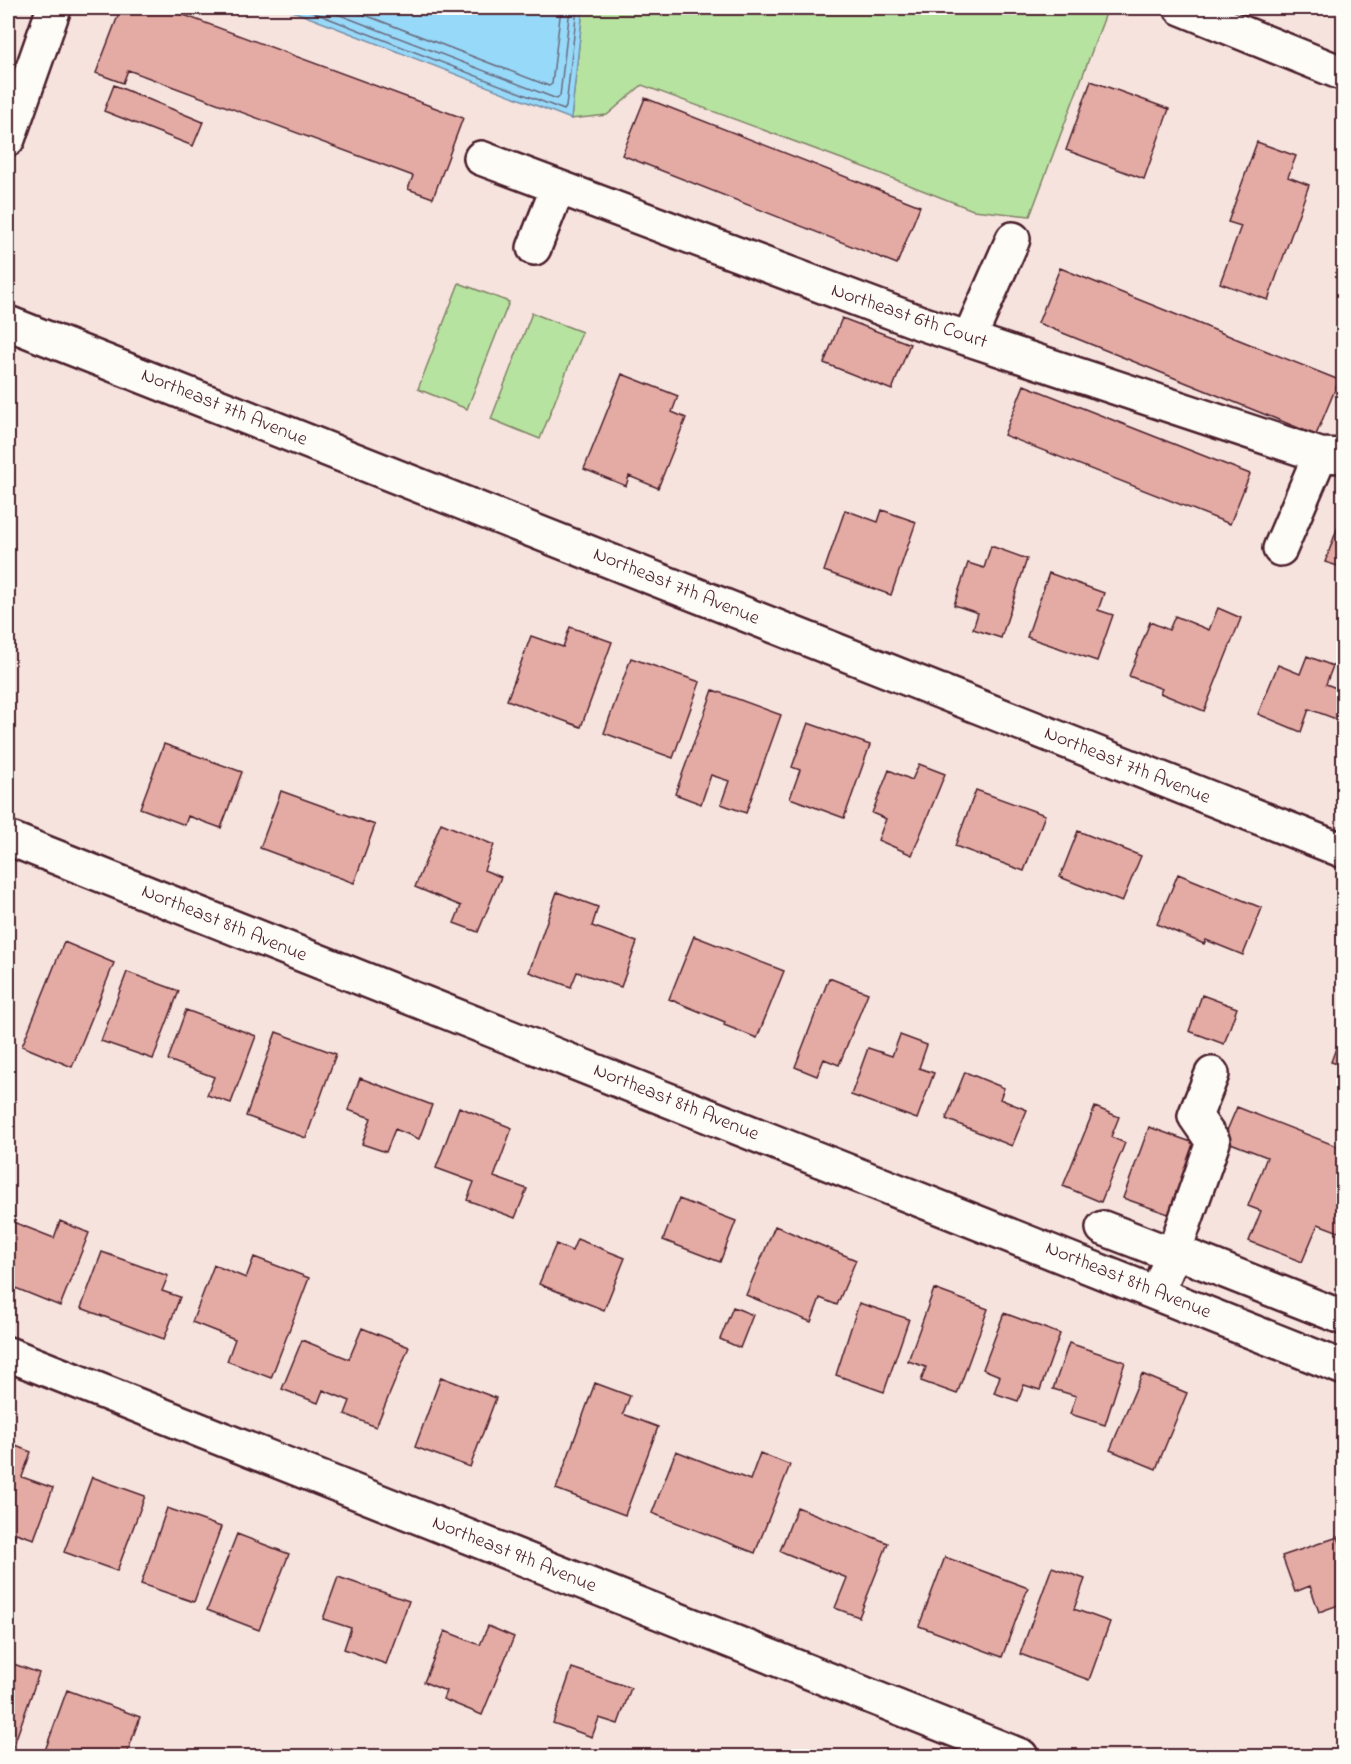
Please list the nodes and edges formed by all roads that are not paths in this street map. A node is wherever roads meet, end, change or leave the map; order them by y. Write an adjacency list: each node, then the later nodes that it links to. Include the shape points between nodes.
1 (54, 8): 4 (street)
2 (1181, 8): 3 (street)
3 (1344, 74)
4 (8, 139)
5 (481, 158): 6 (street, Northeast 6th Court)
6 (558, 188): 8 (street); 10 (street, Northeast 6th Court)
7 (1013, 239): 10 (street)
8 (534, 248)
9 (8, 323): 14 (street, Northeast 7th Avenue)
10 (969, 339): 11 (street, Northeast 6th Court)
11 (1332, 455): 12 (street)
12 (1280, 549)
13 (8, 838): 19 (street, Northeast 8th Avenue)
14 (1344, 852)
15 (1212, 1074): 17 (street, via 1195,1116 1213,1142)
16 (1103, 1228): 17 (street)
17 (1173, 1255): 18 (street, via 1187,1256); 19 (street)
18 (1260, 1285): 20 (street); 22 (street)
19 (1157, 1293): 22 (street, Northeast 8th Avenue)
20 (1344, 1318)
21 (1344, 1326): 24 (street)
22 (1242, 1327): 24 (street, Northeast 8th Avenue)
23 (8, 1354): 25 (street, Northeast 9th Avenue)
24 (1336, 1365)
25 (1021, 1756)

